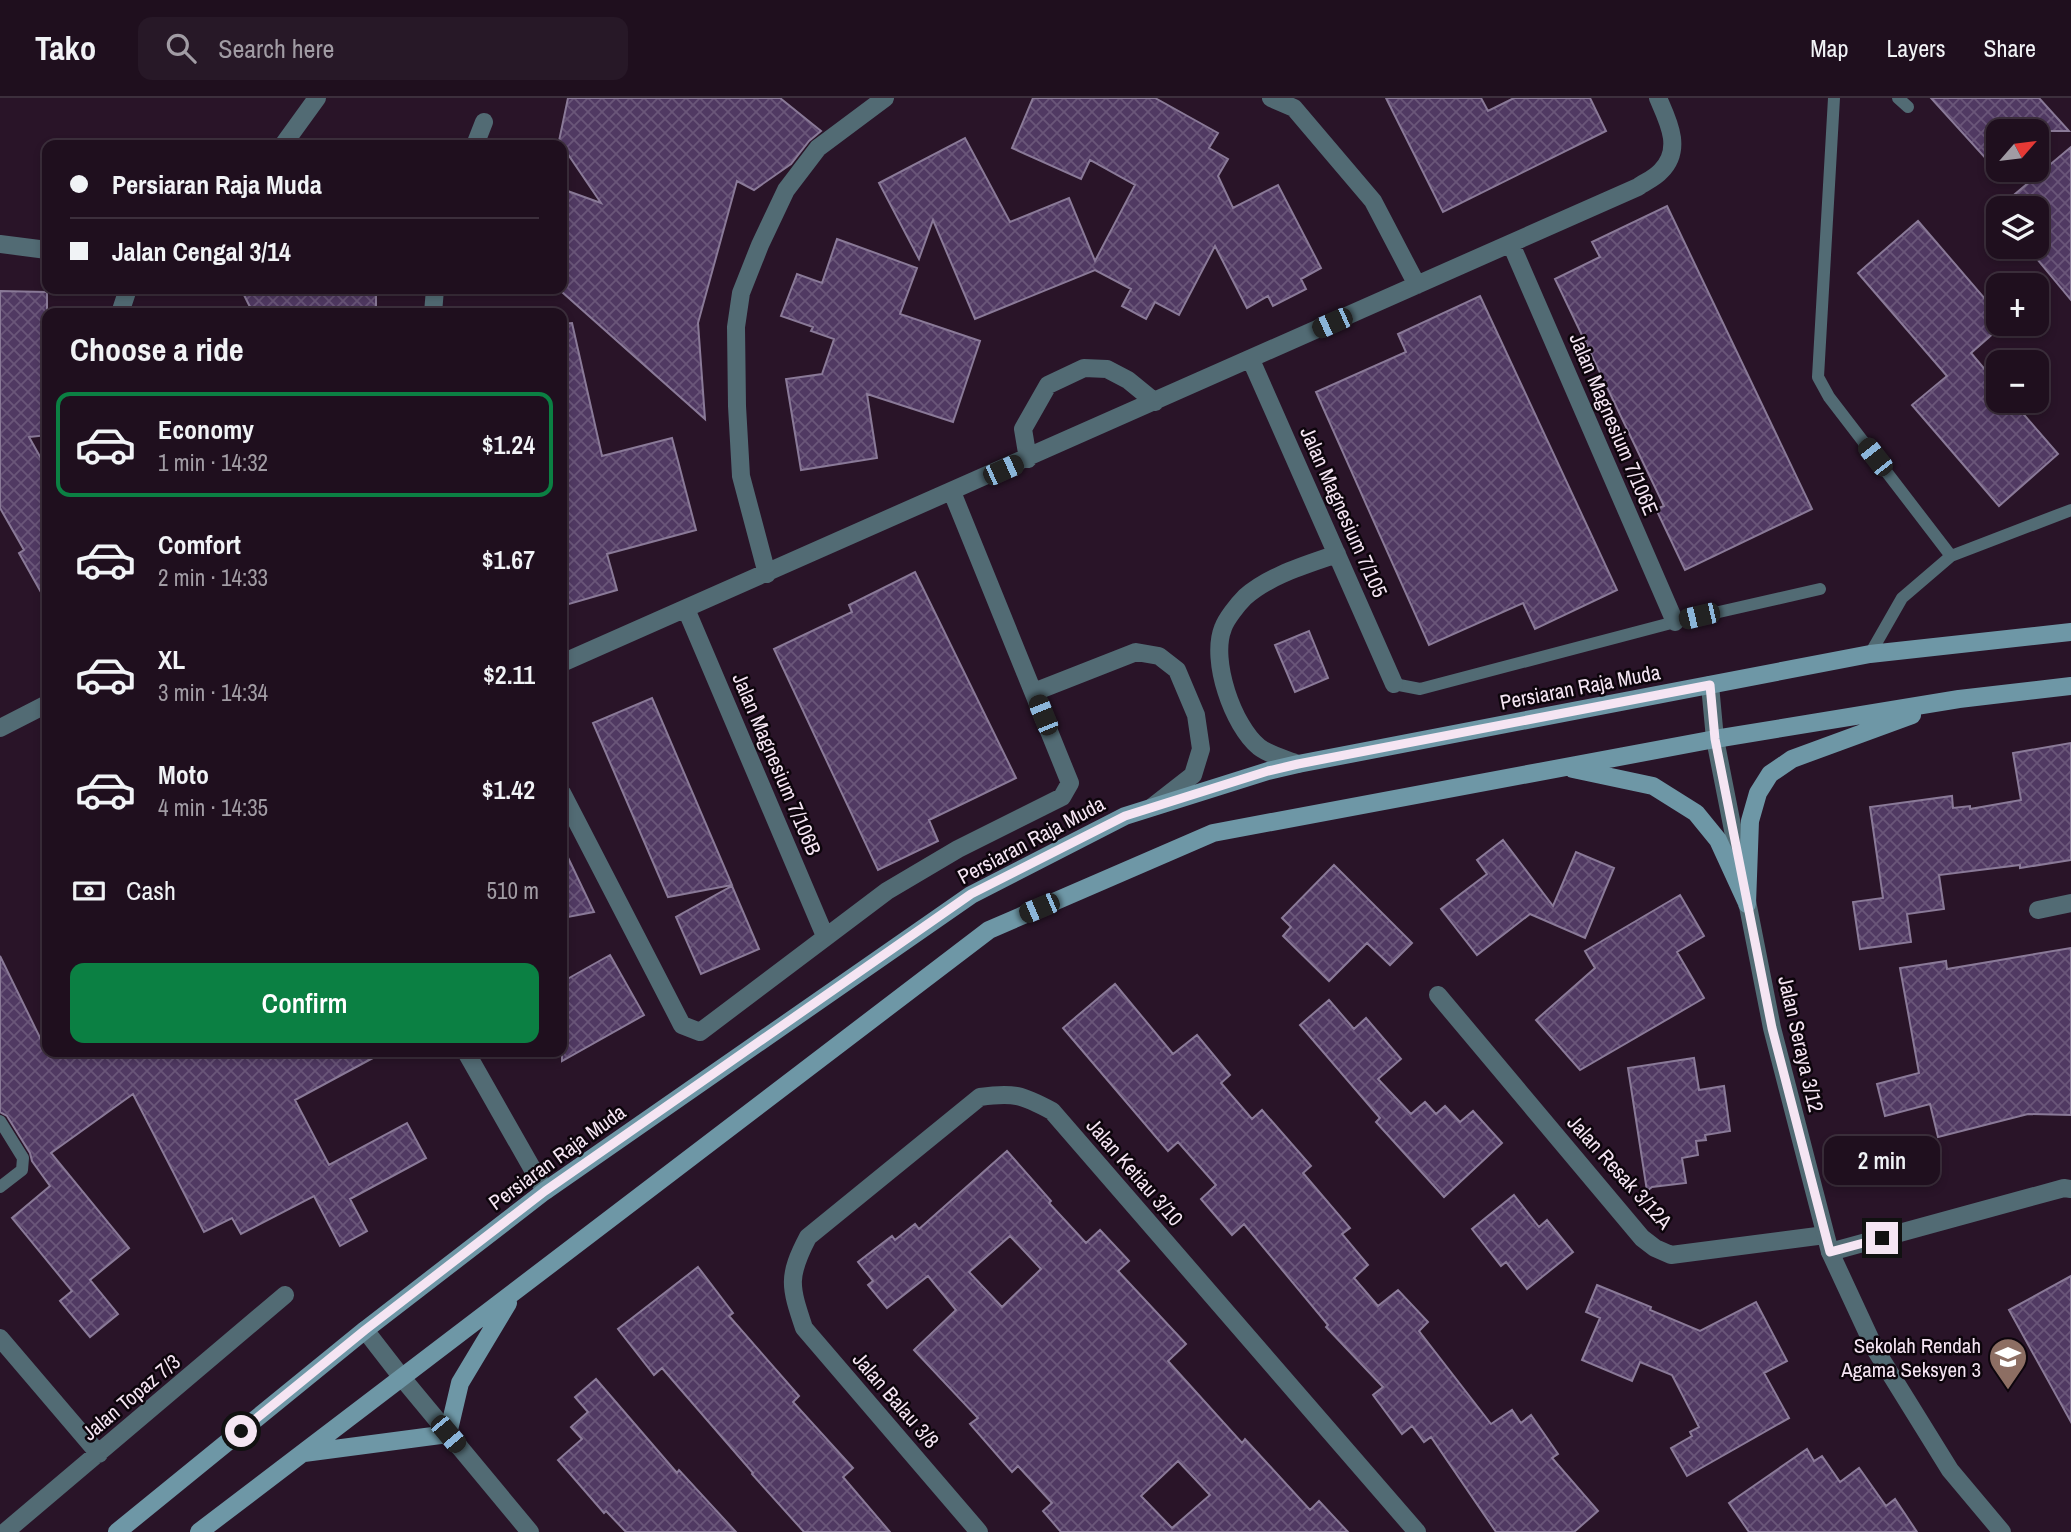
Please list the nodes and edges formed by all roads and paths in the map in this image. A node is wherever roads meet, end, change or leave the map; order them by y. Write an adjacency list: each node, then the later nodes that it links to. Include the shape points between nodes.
1 (317, 98): 7 (street)
2 (885, 98): 20 (street, via 818,148 786,190 741,293 736,327 741,476)
3 (1271, 98): 12 (street, via 1294,108 1373,201)
4 (1658, 98): 10 (street, via 1673,132 1672,150 1662,170 1638,187)
5 (1834, 98): 19 (lane, via 1818,377)
6 (484, 122): 8 (street)
7 (287, 140)
8 (477, 140)
9 (0, 244): 11 (street)
10 (1511, 244): 12 (street); 23 (street, Jalan Magnesium 7/106E)
11 (42, 249)
12 (1417, 285): 13 (street)
13 (1251, 359): 14 (street); 18 (street, Jalan Magnesium 7/105)
14 (1156, 402): 15 (street); 15 (street, via 1107,369 1084,368 1048,384 1023,429)
15 (1028, 459): 16 (street)
16 (952, 492): 20 (street); 30 (street)
17 (2071, 510): 19 (lane)
18 (1337, 554): 27 (street, Jalan Magnesium 7/105); 35 (street, via 1270,580 1244,598 1223,628 1219,658 1238,722 1259,748)
19 (1951, 556): 25 (lane, via 1902,598)
20 (767, 574): 22 (street)
21 (1820, 589): 23 (lane)
22 (686, 609): 26 (street); 42 (street, Jalan Magnesium 7/106B)
23 (1675, 622): 27 (lane, via 1420,689)
24 (2071, 632): 25 (main road, Persiaran Raja Muda)
25 (1870, 654): 28 (main road, Persiaran Raja Muda)
26 (567, 661)
27 (1394, 684)
28 (1710, 685): 34 (street, Jalan Seraya 3/12); 35 (main road, Persiaran Raja Muda)
29 (2071, 686): 31 (main road)
30 (1034, 692): 38 (street, via 1136,652 1159,656 1177,670 1196,715 1201,749 1193,775); 42 (street, via 1070,783 1062,797 958,849 887,891)
31 (1959, 699): 34 (main road); 40 (main road, via 1792,759 1770,774 1758,793 1750,821)
32 (42, 707): 33 (street)
33 (0, 728)
34 (1715, 739): 36 (main road); 40 (street, Jalan Seraya 3/12)
35 (1298, 764): 38 (main road, Persiaran Raja Muda)
36 (1564, 767): 40 (main road, via 1653,786 1696,813 1718,841); 51 (main road, via 1213,833 989,930)
37 (567, 803): 42 (street, via 682,1025 700,1032)
38 (1152, 808): 48 (main road, Persiaran Raja Muda, via 1125,816 971,894)
39 (2071, 903): 41 (street)
40 (1747, 904): 49 (street, Jalan Seraya 3/12, via 1772,1028)
41 (2038, 910)
42 (825, 936)
43 (1438, 995): 49 (street, Jalan Resak 3/12A, via 1655,1248 1671,1255)
44 (469, 1057): 48 (street)
45 (0, 1121): 46 (lane, via 23,1158 22,1170)
46 (0, 1187)
47 (2071, 1189): 49 (street, Jalan Resak 3/12A)
48 (545, 1191): 53 (main road, Persiaran Raja Muda)
49 (1828, 1243): 65 (street, Jalan Seraya 3/12, via 1875,1349 1950,1470)
50 (791, 1291): 63 (street, Jalan Balau 3/8, via 804,1328); 64 (street, Jalan Ketiau 3/10, via 794,1264 807,1237 980,1097 1007,1093 1026,1097 1052,1111)
51 (514, 1294): 55 (main road); 56 (main road, via 460,1383)
52 (285, 1295): 57 (street, Jalan Topaz 7/3)
53 (365, 1330): 55 (street); 60 (main road, Persiaran Raja Muda)
54 (0, 1338): 57 (street)
55 (403, 1379): 56 (street); 58 (main road)
56 (448, 1434): 58 (main road); 62 (street)
57 (99, 1454): 59 (street, Jalan Topaz 7/3)
58 (303, 1454): 61 (main road)
59 (5, 1532)
60 (117, 1532)
61 (199, 1532)
62 (530, 1532)
63 (979, 1532)
64 (1417, 1532)
65 (2002, 1532)

